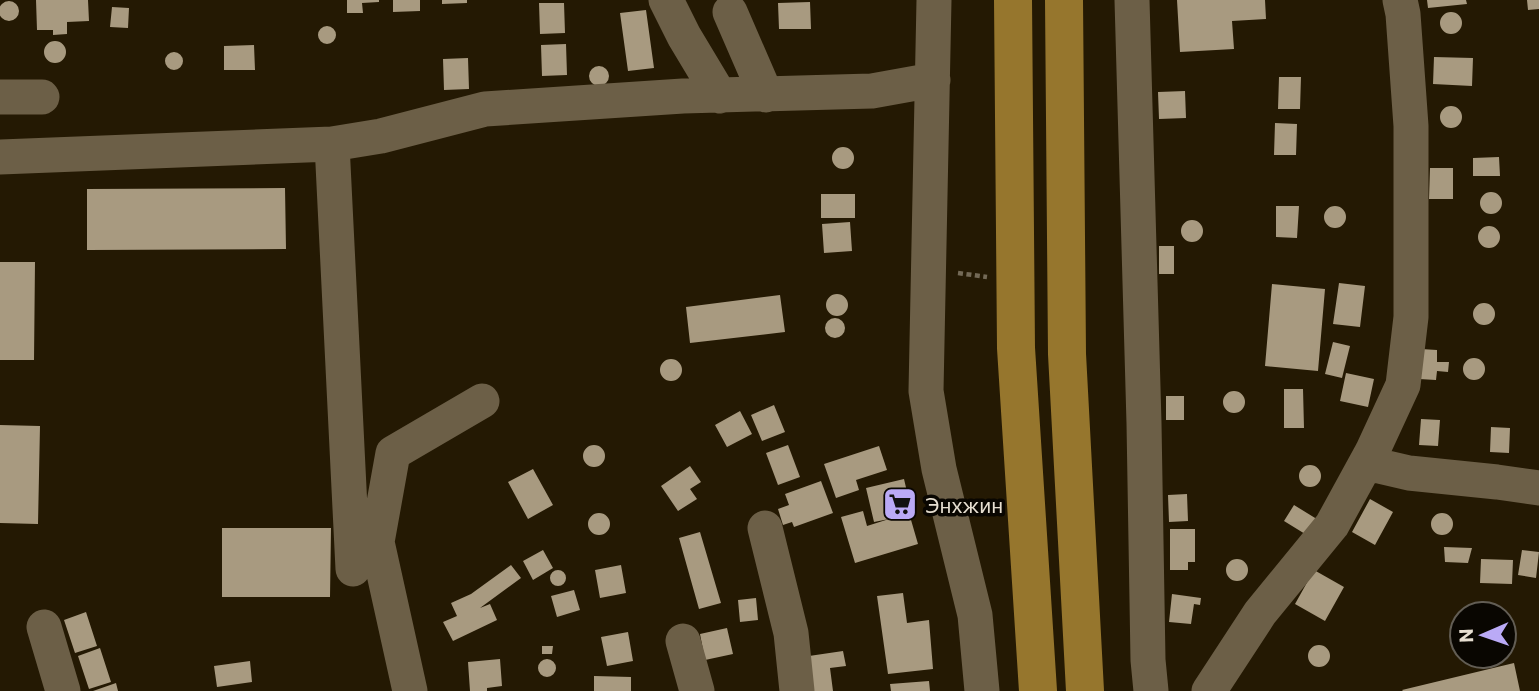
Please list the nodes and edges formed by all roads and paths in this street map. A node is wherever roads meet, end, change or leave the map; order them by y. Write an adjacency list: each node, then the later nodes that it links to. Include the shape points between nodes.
1 (666, 0): 10 (street)
2 (934, 0): 8 (street)
3 (1013, 0): 16 (main road)
4 (1064, 0): 30 (main road, via 1067,354)
5 (1132, 0): 31 (street)
6 (1400, 0): 18 (street, via 1410,126 1411,317 1403,385)
7 (730, 12): 9 (street)
8 (933, 80): 9 (street, via 872,91); 15 (street)
9 (766, 94): 10 (street)
10 (720, 96): 13 (street, via 485,110)
11 (0, 97): 12 (street)
12 (42, 97)
13 (332, 144): 14 (street); 21 (street)
14 (0, 157)
15 (929, 269): 16 (path); 28 (street, via 926,391 939,469 975,615)
16 (1015, 281): 29 (main road)
17 (482, 401): 25 (street, via 393,453 377,542)
18 (1366, 463): 19 (street, via 1409,473); 32 (street, via 1332,525 1261,613)
19 (1539, 488)
20 (765, 528): 27 (street, via 791,632)
21 (353, 569)
22 (44, 627): 24 (street)
23 (683, 641): 26 (street)
24 (63, 691)
25 (410, 691)
26 (697, 691)
27 (797, 691)
28 (982, 691)
29 (1038, 691)
30 (1085, 691)
31 (1151, 691)
32 (1209, 691)

